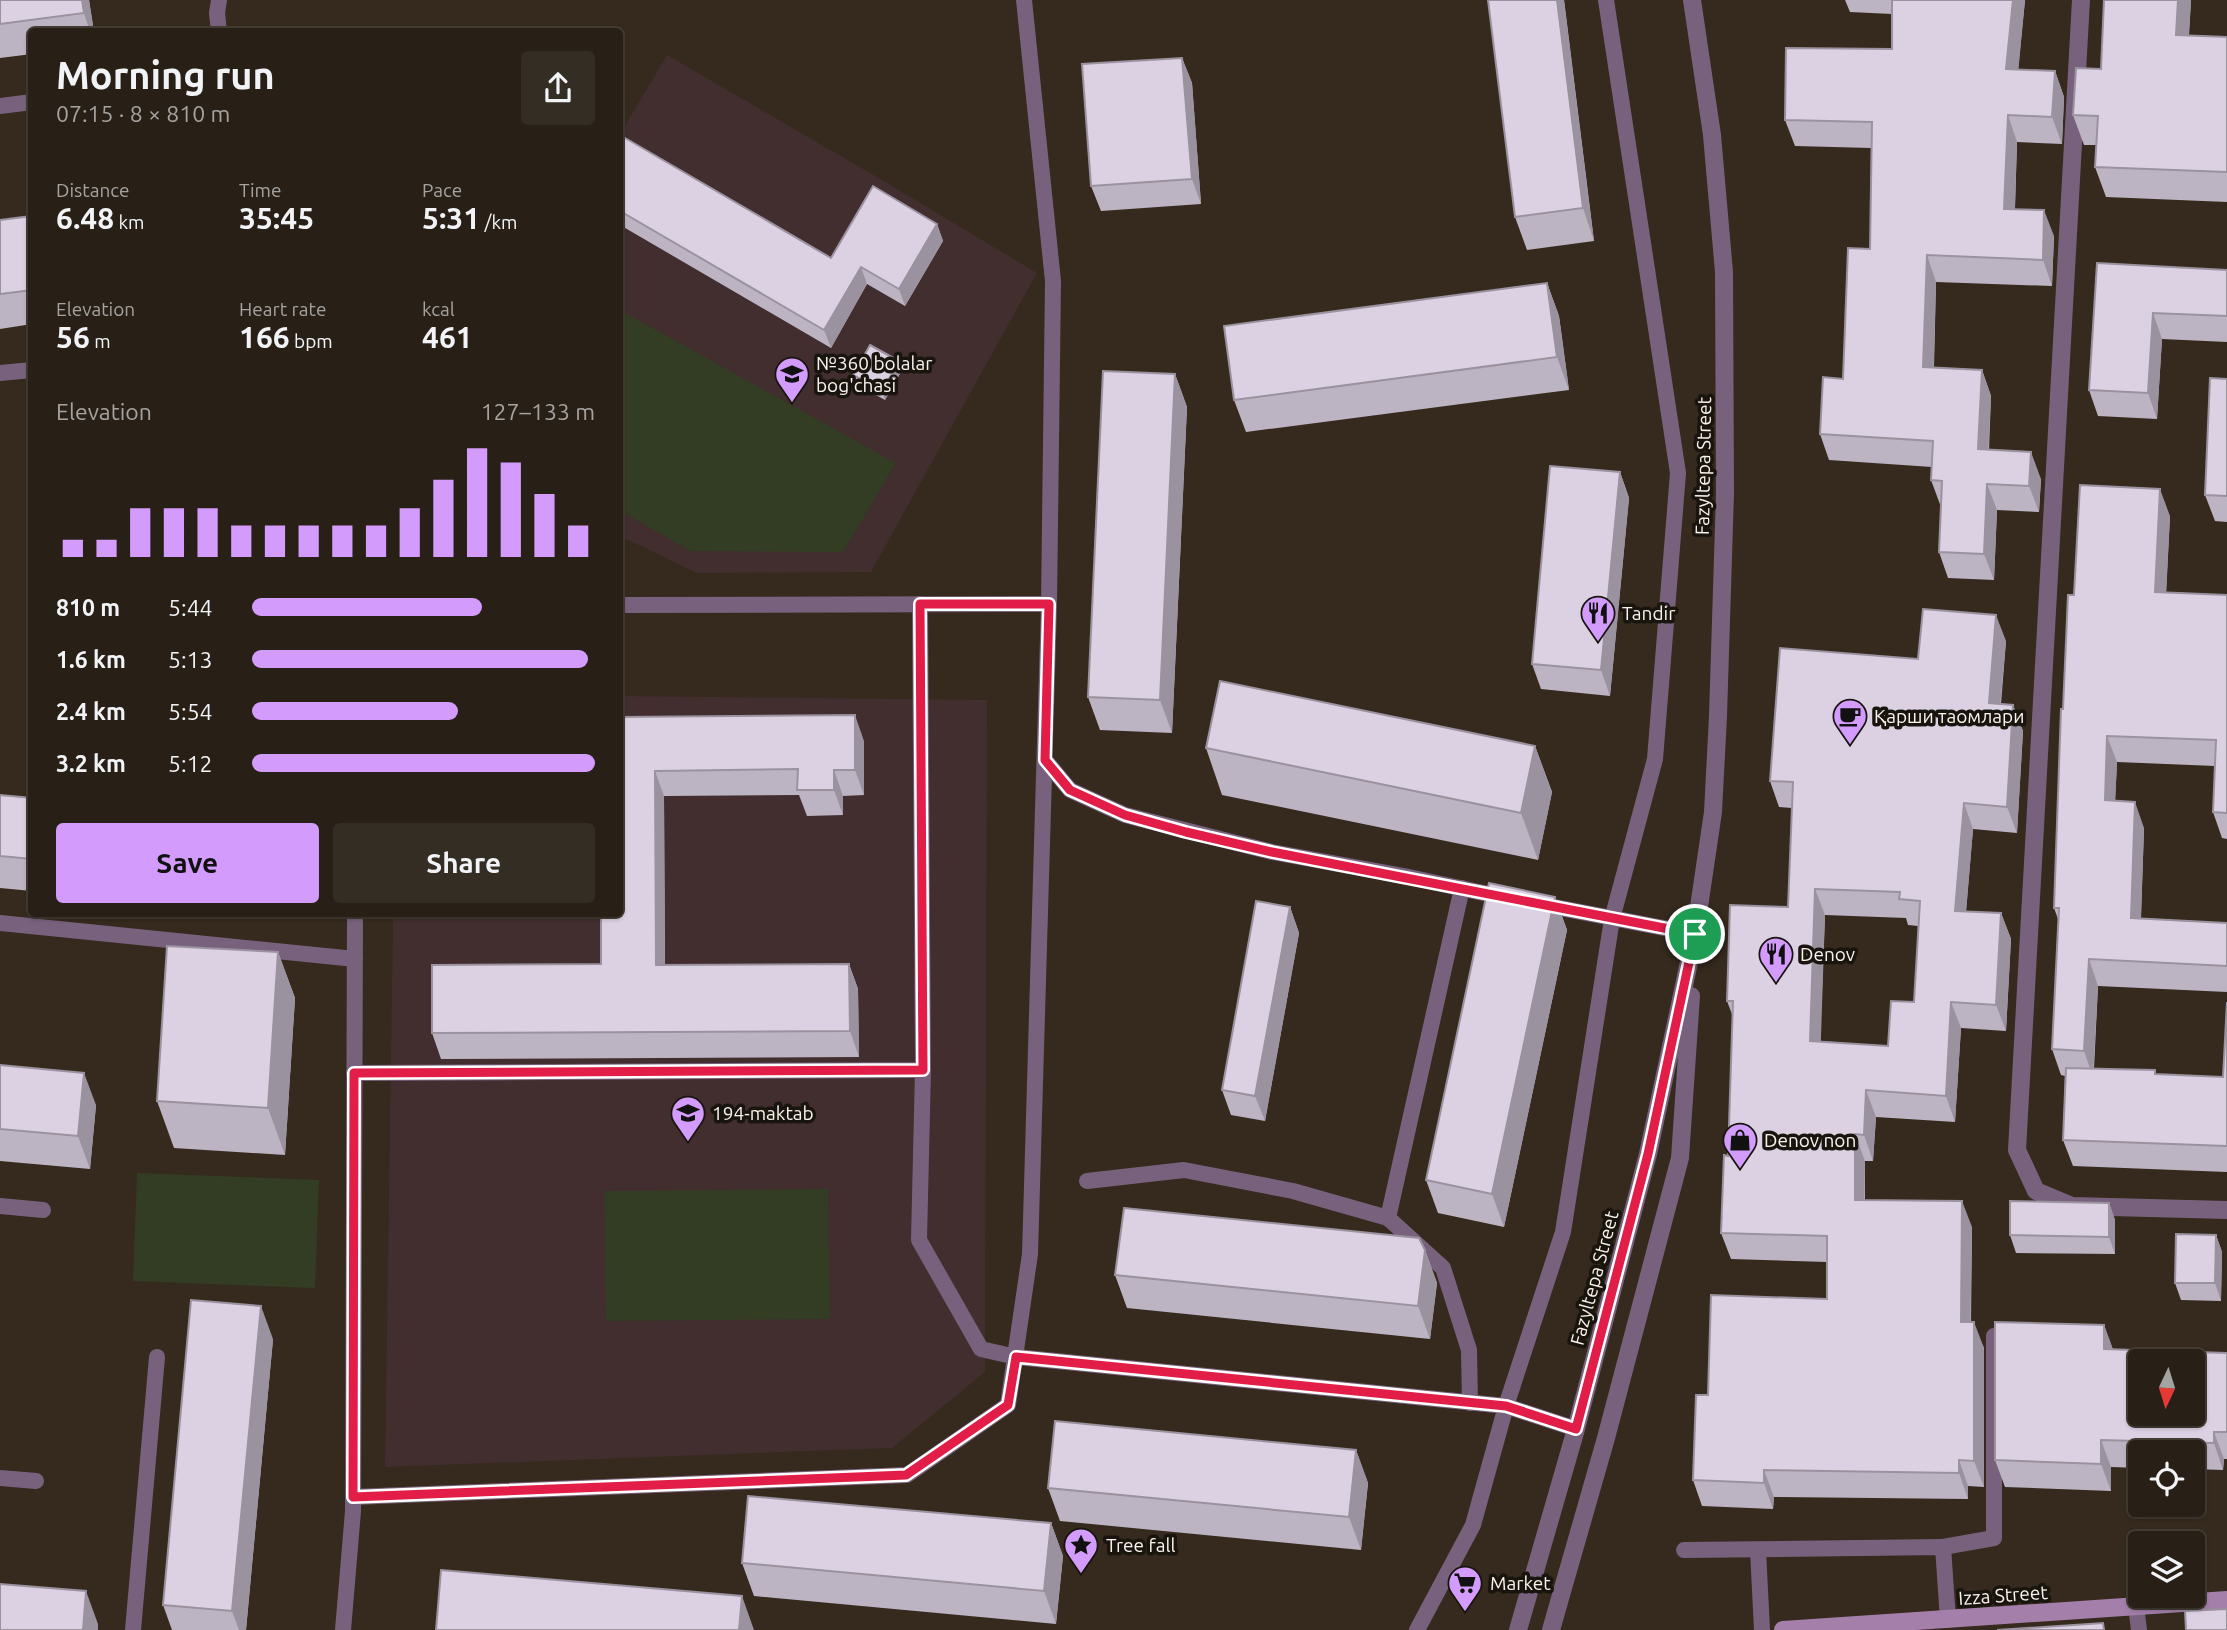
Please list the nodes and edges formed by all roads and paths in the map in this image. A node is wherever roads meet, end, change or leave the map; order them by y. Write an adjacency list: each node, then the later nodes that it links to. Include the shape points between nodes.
1 (219, 0): 6 (lane)
2 (1024, 0): 12 (lane, via 1053,281)
3 (1606, 0): 17 (lane, via 1678,473 1655,759)
4 (1692, 0): 19 (street, Fazyltepa Street, via 1712,135 1724,272 1725,389 1713,812)
5 (2081, 0): 26 (street, via 2017,1150 2036,1191 2072,1206)
6 (219, 28)
7 (28, 102): 8 (lane)
8 (0, 106)
9 (28, 370): 10 (lane)
10 (0, 373)
11 (920, 604): 12 (lane); 13 (lane); 21 (lane)
12 (1049, 604): 14 (lane)
13 (623, 606)
14 (1045, 760): 15 (lane, via 1070,790 1125,815 1272,852); 30 (lane, via 1030,1254)
15 (1462, 888): 17 (lane); 27 (lane)
16 (355, 917): 20 (lane)
17 (1612, 919): 19 (lane); 32 (lane, via 1563,1232)
18 (0, 923): 20 (lane)
19 (1695, 934): 33 (street, Fazyltepa Street, via 1648,1154); 49 (street, Fazyltepa Street, via 1680,1158)
20 (355, 959): 22 (lane)
21 (923, 1070): 22 (lane); 30 (lane, via 919,1240 981,1349)
22 (354, 1073): 36 (lane)
23 (1087, 1181): 27 (lane, via 1184,1170 1293,1191)
24 (0, 1206): 25 (lane)
25 (43, 1210)
26 (2227, 1210)
27 (1388, 1219): 31 (lane, via 1443,1268 1469,1350)
28 (1994, 1336): 37 (lane, via 1994,1538)
29 (157, 1357): 45 (lane)
30 (1016, 1357): 31 (lane); 36 (lane, via 1008,1405 906,1475)
31 (1470, 1403): 32 (lane)
32 (1506, 1406): 33 (lane); 47 (lane, via 1473,1525)
33 (1576, 1429): 48 (street, Fazyltepa Street)
34 (0, 1478): 35 (lane)
35 (36, 1481)
36 (353, 1497): 46 (lane)
37 (1943, 1547): 39 (lane); 44 (lane)
38 (1684, 1550): 39 (lane)
39 (1758, 1550): 50 (lane)
40 (2227, 1600): 41 (main road, Izza Street)
41 (2205, 1601)
42 (2128, 1607): 44 (main road, Izza Street)
43 (2136, 1608): 52 (lane)
44 (1948, 1620): 51 (main road, Izza Street)
45 (133, 1630)
46 (343, 1630)
47 (1417, 1630)
48 (1518, 1630)
49 (1551, 1630)
50 (1762, 1630)
51 (1783, 1630)
52 (2139, 1630)

